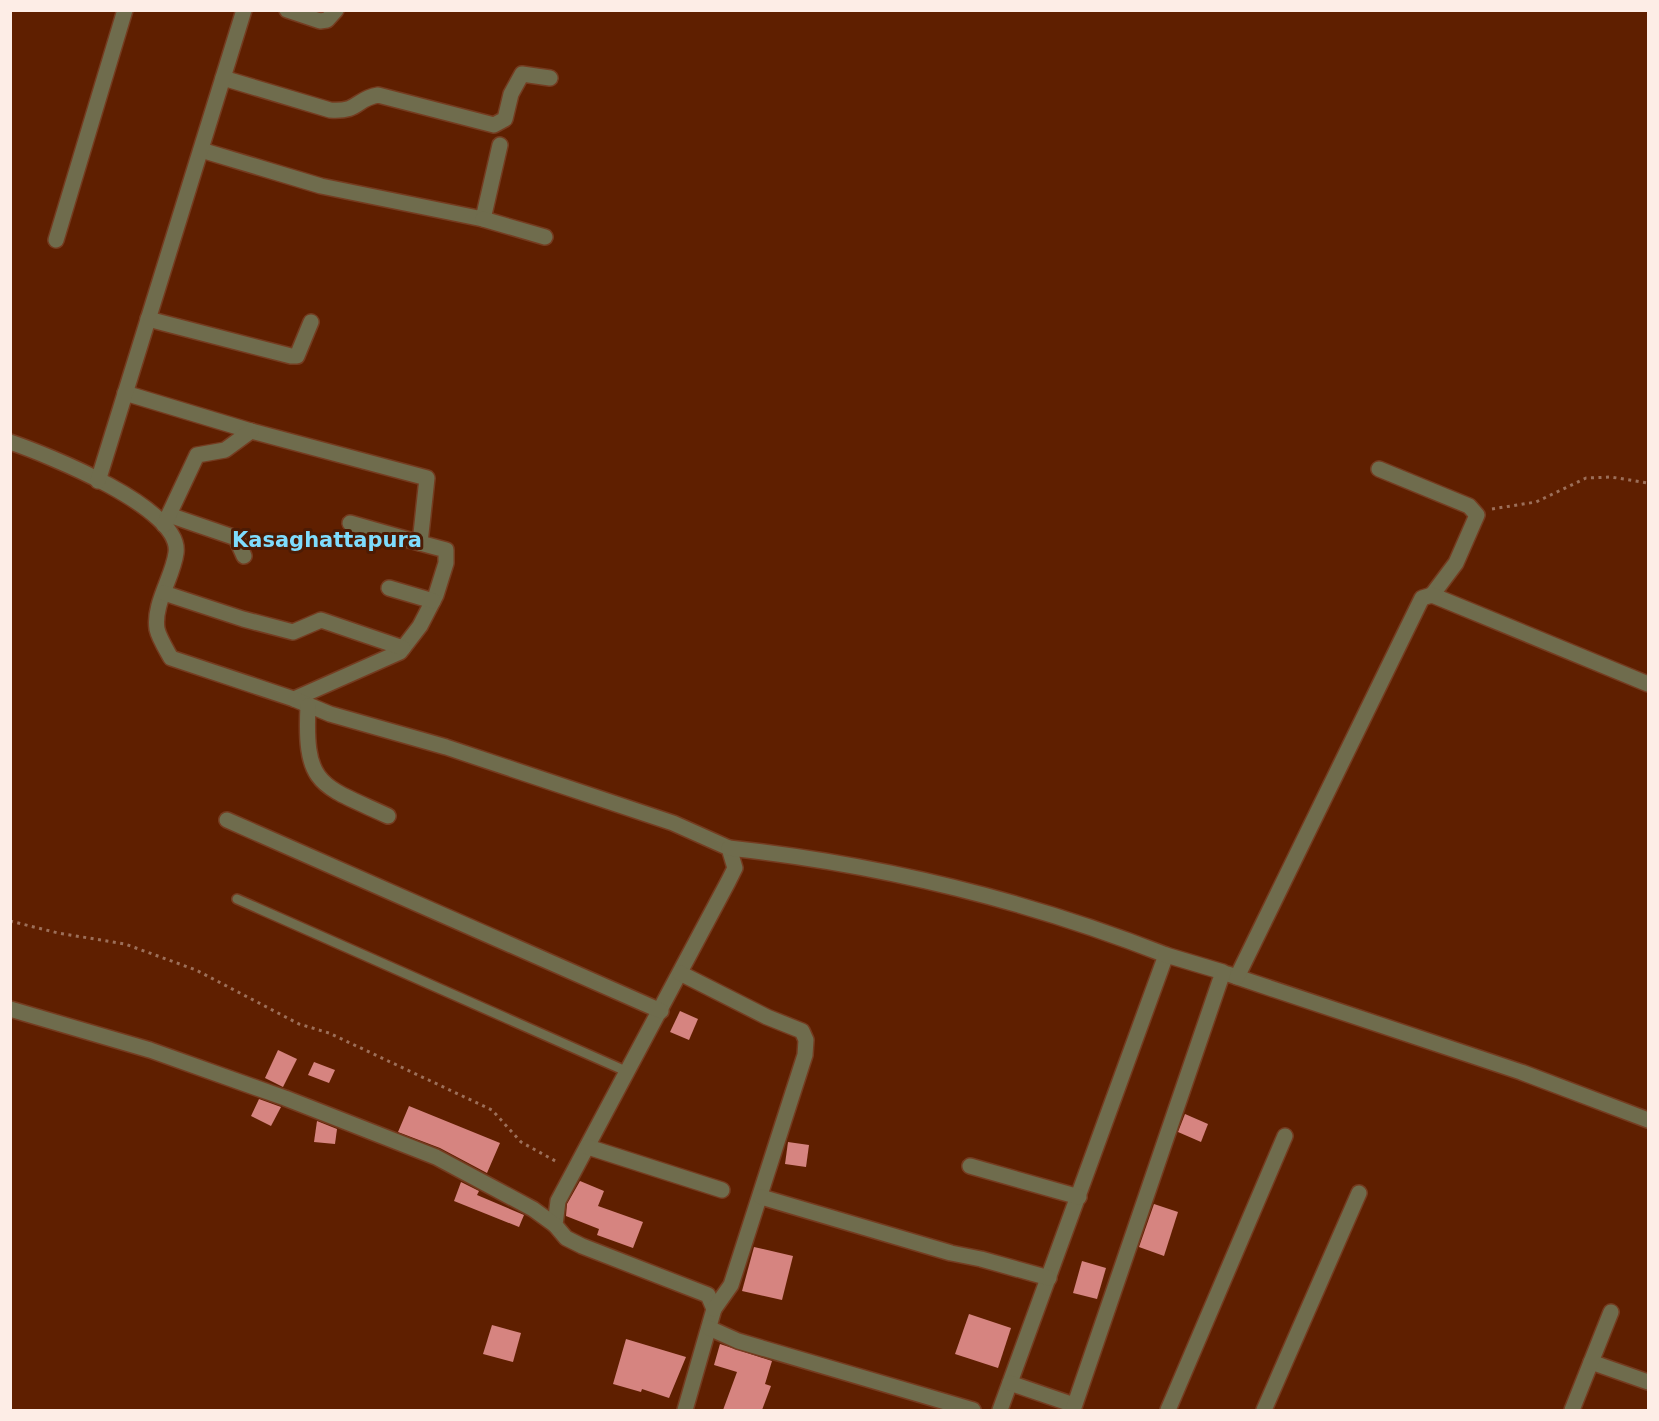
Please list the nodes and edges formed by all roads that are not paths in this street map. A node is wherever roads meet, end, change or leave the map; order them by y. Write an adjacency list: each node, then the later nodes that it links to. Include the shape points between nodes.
1 (125, 10): 11 (street)
2 (244, 10): 5 (street)
3 (287, 10): 4 (street, via 320,21 327,20)
4 (336, 10)
5 (223, 78): 6 (street, via 330,110 346,111 368,96 378,95 494,125 505,119 511,94 522,74); 8 (street)
6 (550, 78)
7 (500, 145): 9 (street)
8 (201, 150): 9 (street, via 321,186); 12 (street)
9 (483, 219): 10 (street)
10 (545, 237)
11 (56, 240)
12 (148, 319): 13 (street, via 291,356 297,356); 14 (street)
13 (311, 322)
14 (125, 393): 15 (street); 18 (street)
15 (251, 431): 19 (street, via 225,450 197,454); 21 (street, via 428,478)
16 (10, 441): 18 (street)
17 (1379, 469): 25 (street, via 1475,511 1477,519 1471,534)
18 (98, 481): 19 (street)
19 (166, 520): 22 (street, via 236,538); 24 (street, via 177,550)
20 (350, 524): 21 (street)
21 (420, 543): 26 (street, via 446,550 446,563)
22 (244, 556)
23 (389, 588): 26 (street)
24 (164, 593): 27 (street, via 293,632 321,620); 29 (street, via 157,628 171,658)
25 (1432, 595): 28 (street); 36 (street, via 1422,598)
26 (433, 601): 27 (street)
27 (403, 648): 29 (street)
28 (1648, 684)
29 (301, 703): 30 (street, via 317,778 333,790); 32 (street, via 673,823)
30 (388, 816)
31 (227, 820): 38 (street)
32 (729, 848): 34 (street, via 939,883 1116,935); 35 (street, via 735,868)
33 (237, 899): 39 (lane)
34 (1166, 955): 36 (street); 47 (street)
35 (680, 973): 38 (street); 46 (street, via 802,1031 806,1040 806,1055)
36 (1230, 975): 40 (street, via 1521,1072); 56 (street)
37 (10, 1009): 48 (street, via 150,1050 436,1157 532,1209)
38 (661, 1011): 39 (street)
39 (628, 1072): 42 (street)
40 (1648, 1120)
41 (1286, 1136): 60 (street)
42 (588, 1146): 44 (street); 48 (street, via 558,1201)
43 (970, 1166): 47 (street)
44 (722, 1190)
45 (1359, 1193): 61 (street)
46 (761, 1197): 49 (street); 50 (street, via 730,1286)
47 (1079, 1197): 49 (street)
48 (555, 1226): 50 (street, via 566,1238 582,1246 708,1295)
49 (1049, 1278): 55 (street)
50 (714, 1309): 52 (street)
51 (1611, 1312): 53 (street)
52 (709, 1328): 57 (street); 58 (street, via 738,1341)
53 (1591, 1362): 54 (street); 62 (street)
54 (1648, 1382)
55 (1010, 1383): 56 (street); 59 (street)
56 (1074, 1408)
57 (685, 1410)
58 (974, 1410)
59 (1000, 1410)
60 (1168, 1410)
61 (1264, 1410)
62 (1572, 1410)

